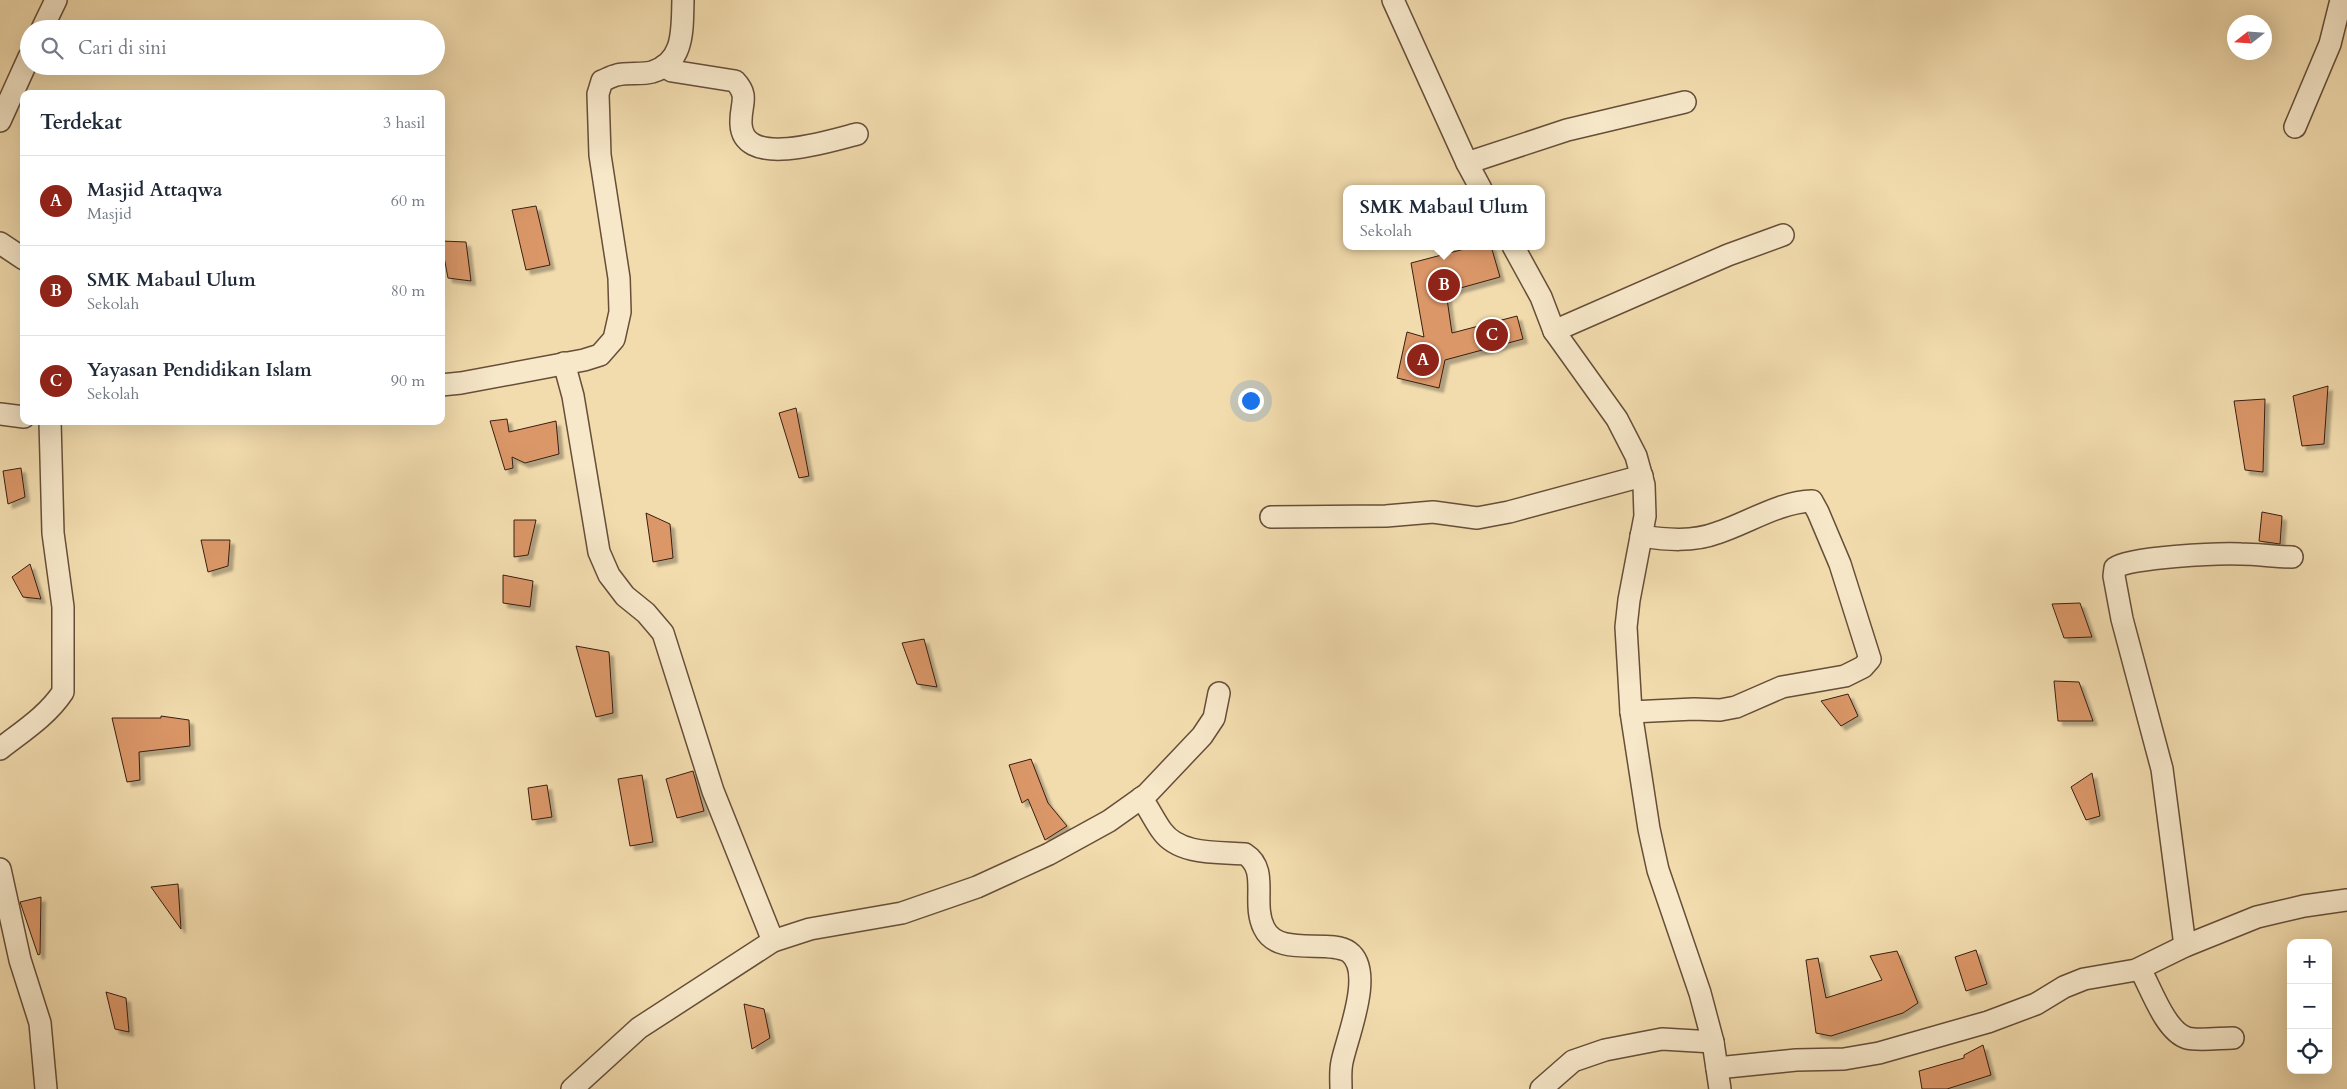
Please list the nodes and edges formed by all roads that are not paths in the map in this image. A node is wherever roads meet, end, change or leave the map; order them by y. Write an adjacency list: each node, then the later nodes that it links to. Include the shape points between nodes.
1 (56, 0): 5 (street)
2 (683, 0): 6 (street, via 677,55)
3 (1393, 0): 12 (street)
4 (2341, 0): 10 (street, via 2330,44)
5 (46, 20)
6 (664, 66): 11 (street, via 672,71 734,81 744,97 741,124 744,135 763,148 779,150); 19 (street, via 652,72 616,75 602,81 598,94 600,155 619,278 620,312 614,339 600,355)
7 (21, 75): 9 (street)
8 (1685, 102): 12 (street, via 1567,130)
9 (0, 120)
10 (2295, 127)
11 (857, 134)
12 (1467, 163): 13 (street)
13 (1479, 185)
14 (1783, 235): 18 (street, via 1720,258)
15 (0, 243): 17 (street)
16 (1515, 250): 18 (street, via 1541,297)
17 (20, 256)
18 (1554, 331): 24 (street, via 1617,419 1636,456)
19 (564, 363): 20 (street); 34 (street, via 573,396 599,552 609,575 625,596 646,613 662,633 713,791)
20 (445, 385)
21 (0, 414): 22 (street)
22 (20, 416)
23 (50, 425): 30 (street, via 53,533 63,607 63,692 41,717)
24 (1642, 476): 25 (street, via 1477,518 1433,512); 26 (street, via 1645,516)
25 (1271, 517)
26 (1641, 536): 29 (street, via 1626,628); 29 (street, via 1683,540 1716,534 1764,514 1812,501 1840,564 1870,659 1863,667 1845,676 1782,688 1736,707)
27 (2292, 557): 35 (street, via 2202,555 2129,562 2115,568 2122,619 2162,769)
28 (1219, 693): 31 (street, via 1214,718 1202,736)
29 (1631, 712): 38 (street, via 1658,870 1700,993)
30 (0, 749)
31 (1141, 798): 34 (street, via 1049,854 977,887 902,913 810,929); 42 (street, via 1172,843 1245,854 1252,859 1259,870 1259,914 1264,929 1274,939 1289,945 1328,947 1348,952 1354,959 1361,983 1342,1064)
32 (0, 869): 40 (street, via 20,960 40,1023)
33 (2347, 900): 35 (street, via 2256,918)
34 (773, 941): 41 (street, via 639,1028)
35 (2185, 946): 36 (street)
36 (2140, 969): 37 (street, via 2161,1012 2178,1034 2188,1038); 39 (street, via 2084,978 2036,1004 1988,1022 1879,1052 1844,1059 1796,1060)
37 (2233, 1038)
38 (1713, 1042): 39 (street); 43 (street, via 1662,1039 1605,1050 1574,1061)
39 (1718, 1079)
40 (46, 1089)
41 (572, 1089)
42 (1341, 1089)
43 (1540, 1089)

